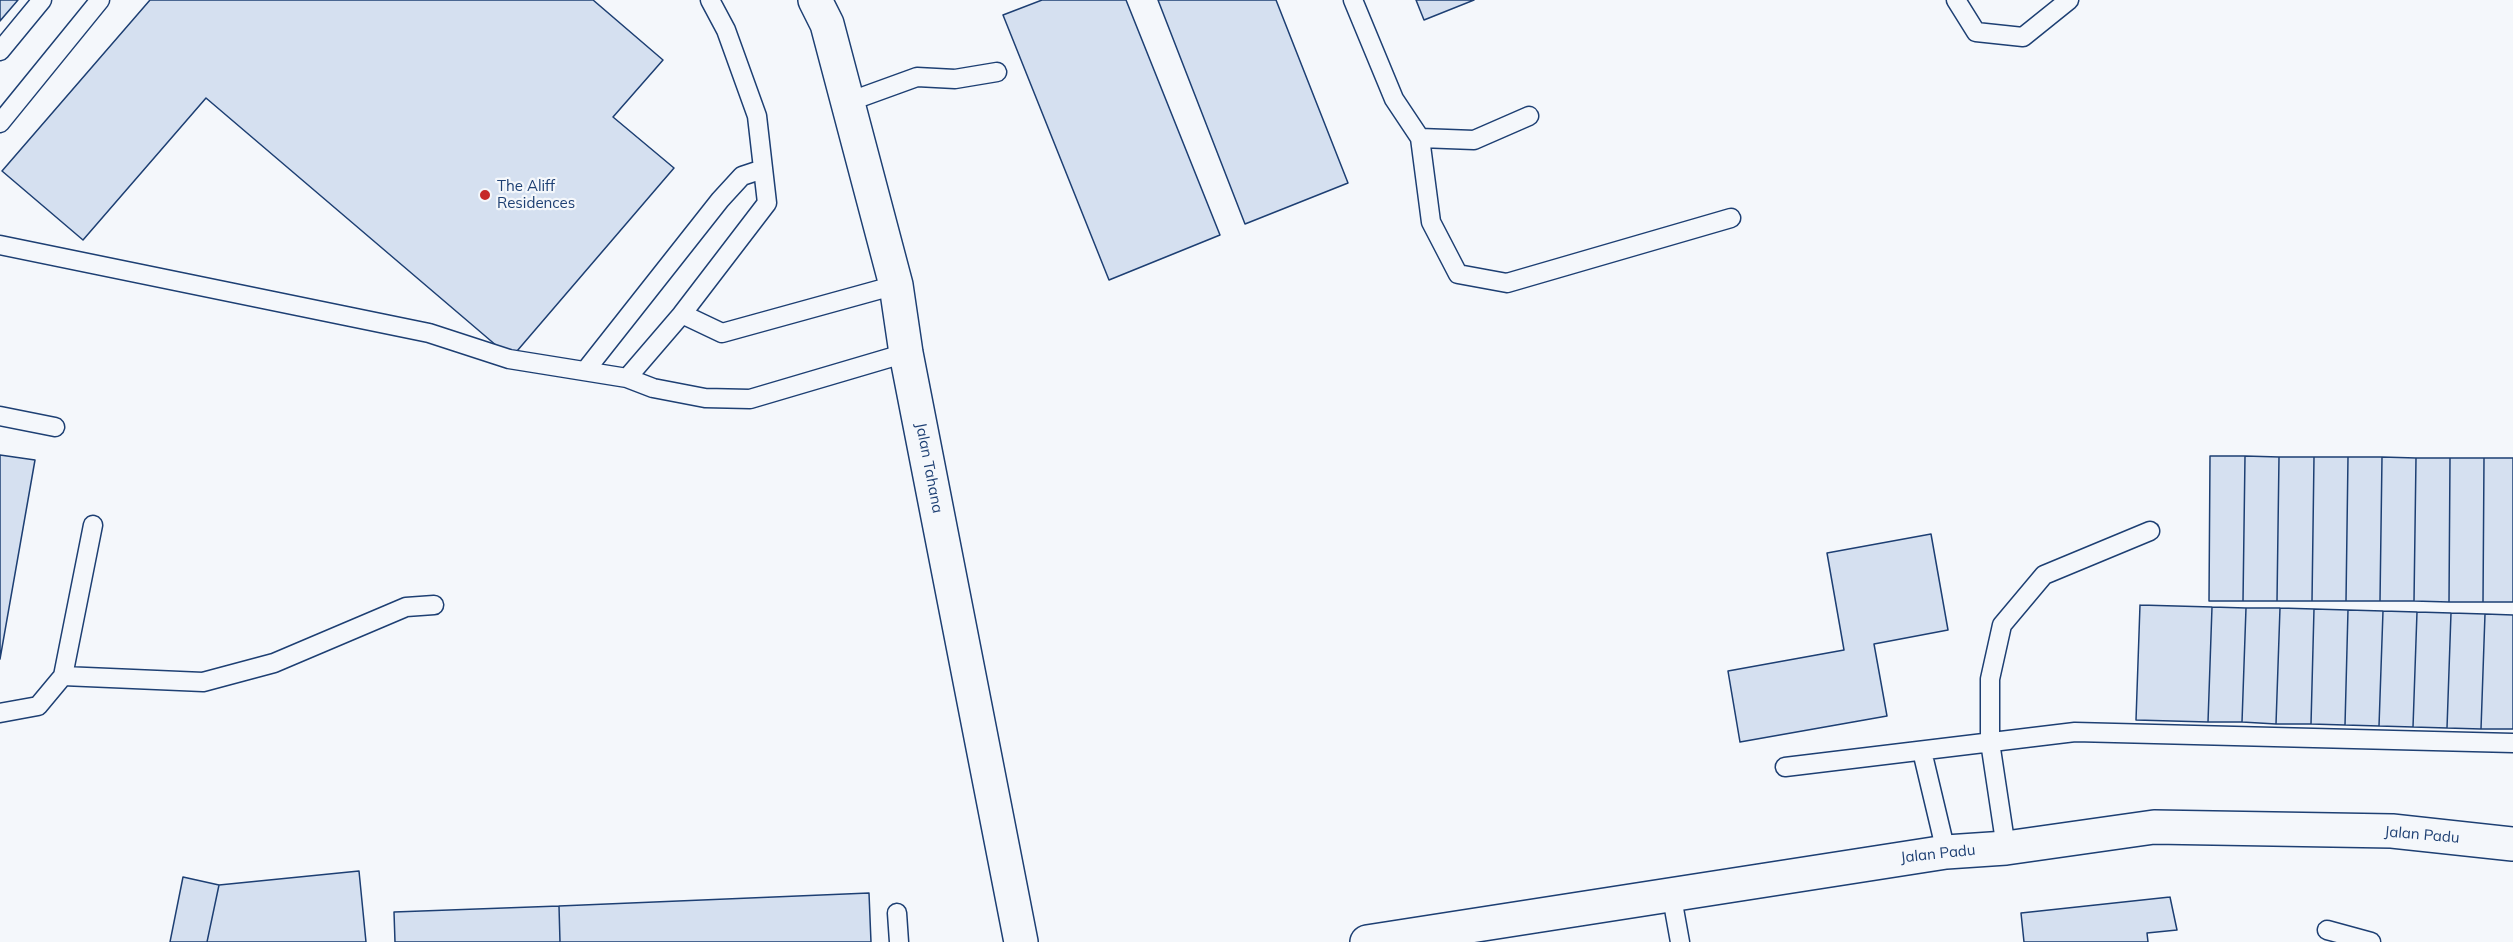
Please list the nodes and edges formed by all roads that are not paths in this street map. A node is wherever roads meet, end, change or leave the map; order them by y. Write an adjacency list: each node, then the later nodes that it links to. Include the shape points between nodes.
1 (42, 0): 8 (lane)
2 (100, 0): 12 (lane)
3 (710, 0): 14 (lane, via 726,30 757,116)
4 (1353, 0): 13 (lane, via 1394,99)
5 (1956, 0): 6 (lane, via 1977,32 2023,37)
6 (2069, 0)
7 (825, 8): 10 (street, Jalan Tahana)
8 (0, 51)
9 (997, 72): 10 (lane, via 955,79 917,77)
10 (848, 102): 17 (street, Jalan Tahana)
11 (1529, 116): 13 (lane, via 1474,140)
12 (0, 123)
13 (1420, 138): 15 (lane, via 1431,222 1458,274 1507,283)
14 (764, 169): 18 (lane, via 767,203); 20 (lane, via 742,176 720,200)
15 (1731, 218)
16 (0, 244): 20 (lane, via 429,333 509,358)
17 (896, 285): 18 (lane, via 722,333); 19 (street, Jalan Tahana)
18 (682, 314): 21 (lane)
19 (906, 353): 21 (lane, via 750,399 705,398 653,388); 40 (street, Jalan Tahana)
20 (585, 371): 21 (lane)
21 (627, 378)
22 (0, 416): 23 (lane)
23 (55, 427)
24 (93, 525): 27 (lane)
25 (2150, 531): 29 (lane, via 2044,575 2002,625 1990,679)
26 (434, 605): 27 (lane, via 406,607 274,663 203,682)
27 (63, 676): 28 (lane, via 38,706)
28 (0, 713)
29 (1990, 742): 30 (lane, via 2075,732); 31 (lane); 34 (lane)
30 (2513, 743)
31 (1922, 751): 32 (lane); 35 (lane)
32 (1785, 767)
33 (2513, 844): 34 (street, Jalan Padu, via 2392,831 2154,827)
34 (2006, 848): 35 (street, Jalan Padu)
35 (1946, 852): 36 (street, Jalan Padu)
36 (1671, 892): 41 (street, Jalan Padu); 42 (lane)
37 (897, 913): 39 (lane)
38 (2327, 930): 43 (lane)
39 (898, 942)
40 (1021, 942)
41 (1367, 942)
42 (1680, 942)
43 (2371, 942)

